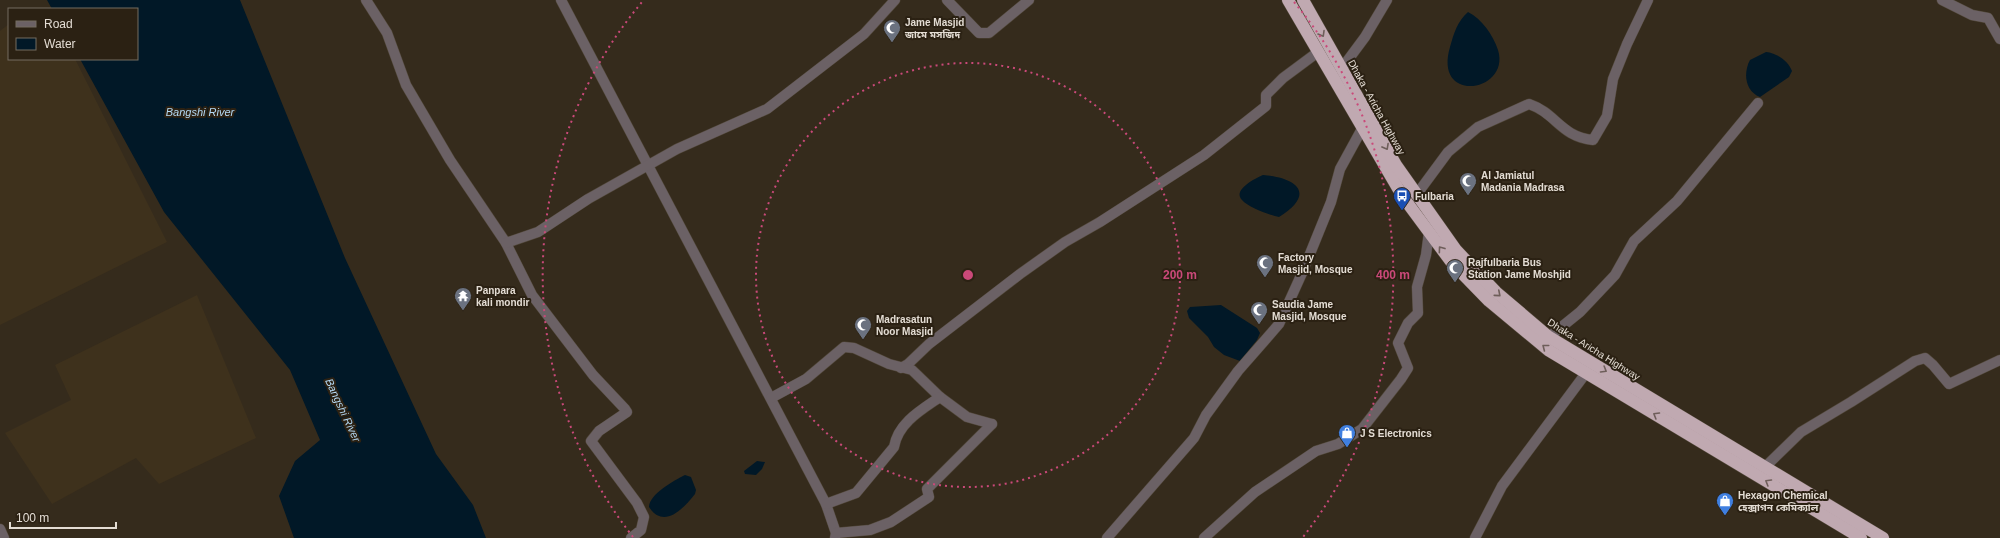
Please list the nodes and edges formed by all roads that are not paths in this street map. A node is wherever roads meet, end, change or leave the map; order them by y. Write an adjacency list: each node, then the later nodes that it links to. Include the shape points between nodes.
1 (366, 0): 19 (street, via 387,33 406,85 450,160)
2 (561, 0): 16 (street)
3 (895, 0): 16 (street, via 864,34 767,109 677,149)
4 (947, 0): 5 (street, via 979,33 989,33)
5 (1029, 0)
6 (1288, 0): 12 (highway)
7 (1303, 0): 13 (highway, Dhaka - Aricha Highway, one-way to 13)
8 (1387, 0): 13 (street, via 1365,37)
9 (1648, 0): 17 (street, via 1614,79 1607,116 1593,140 1582,139 1569,133 1541,108 1529,104 1478,127 1448,152)
10 (1942, 0): 11 (street, via 1972,14 1988,18)
11 (2000, 39)
12 (1318, 52): 15 (highway); 22 (street, via 1284,78 1266,96 1266,106 1204,155 1065,242 1020,274)
13 (1342, 68): 17 (highway, Dhaka - Aricha Highway, one-way to 17, via 1396,165)
14 (1758, 103): 20 (street, via 1677,201 1634,241 1615,275 1580,312)
15 (1363, 128): 18 (highway, via 1403,197); 32 (street, via 1340,169 1332,202 1279,324 1233,377 1206,415 1194,438)
16 (647, 166): 19 (street, via 588,199 538,232); 25 (street)
17 (1416, 194): 20 (highway, Dhaka - Aricha Highway, one-way to 20, via 1456,250 1496,292)
18 (1429, 232): 23 (highway, one-way to 18, via 1548,350 1489,302 1452,263); 33 (street, via 1417,287 1418,313 1408,324 1398,343 1408,368 1401,379 1362,429 1338,444 1316,451 1255,492)
19 (506, 243): 31 (street, via 532,295 593,375 627,412 599,431 591,441 637,503 644,517 641,530)
20 (1549, 337): 26 (highway, Dhaka - Aricha Highway, one-way to 26)
21 (2000, 360): 26 (street, via 1949,384 1925,358 1915,361 1801,432)
22 (901, 368): 24 (street, via 912,370); 25 (street, via 854,348 844,347 806,379)
23 (1586, 373): 34 (street, via 1502,486); 35 (highway, one-way to 23)
24 (940, 397): 27 (street, via 902,426 894,447 856,493); 29 (street, via 967,417 992,424 927,489 929,497 891,522 870,530)
25 (771, 398): 27 (street)
26 (1765, 467): 36 (highway, Dhaka - Aricha Highway)
27 (826, 504): 29 (street)
28 (0, 529): 30 (street)
29 (835, 536)
30 (4, 538)
31 (631, 538)
32 (1107, 538)
33 (1204, 538)
34 (1475, 538)
35 (1861, 538)
36 (1884, 538)

